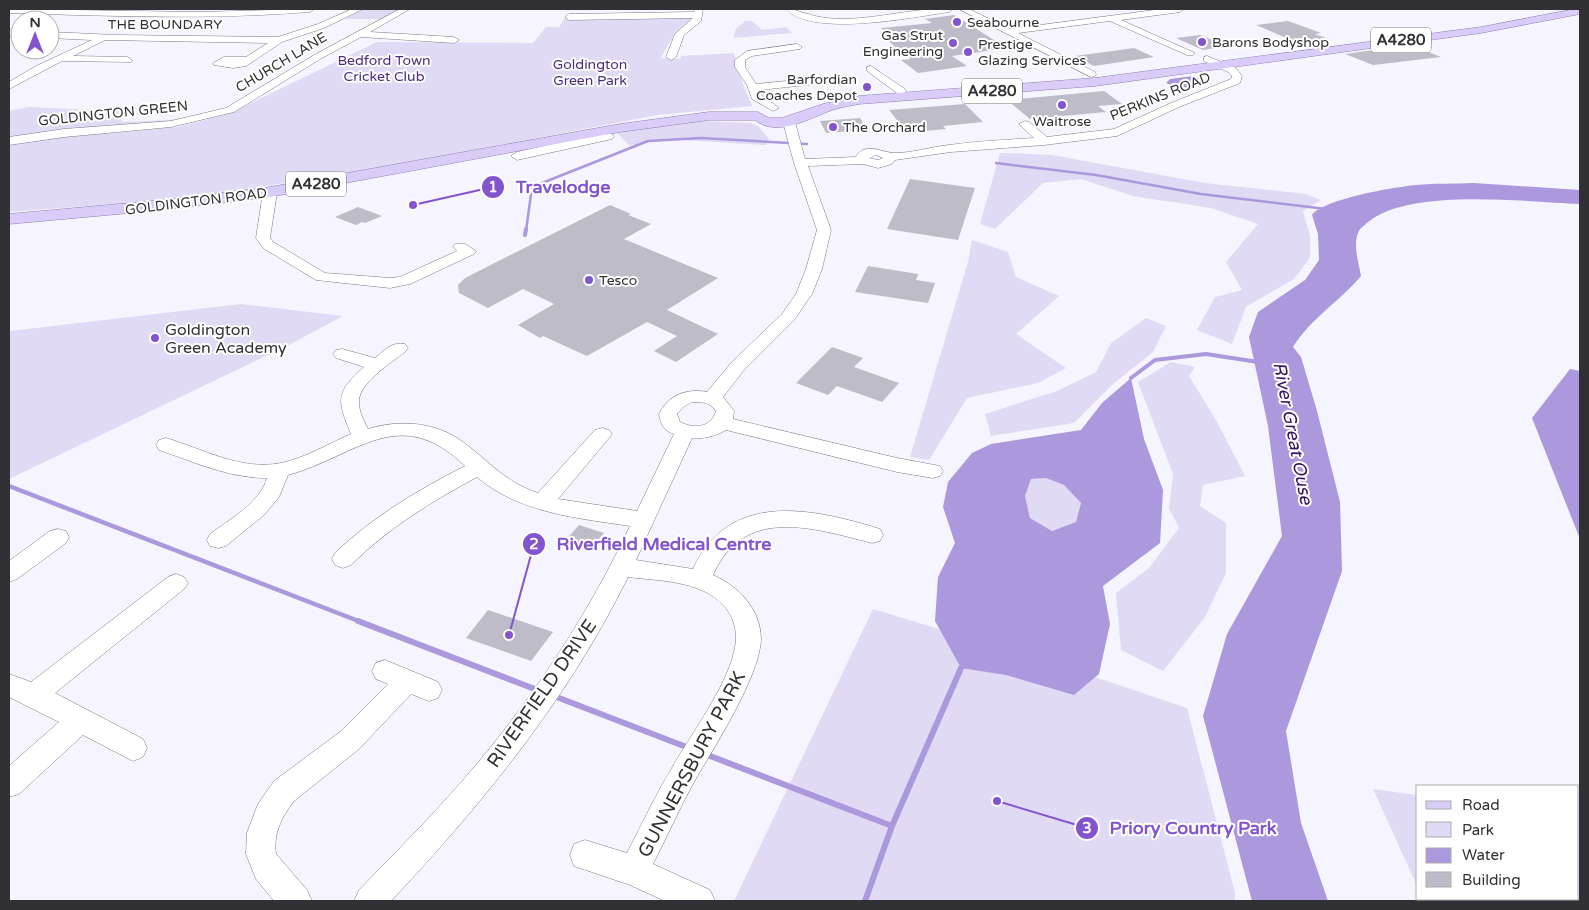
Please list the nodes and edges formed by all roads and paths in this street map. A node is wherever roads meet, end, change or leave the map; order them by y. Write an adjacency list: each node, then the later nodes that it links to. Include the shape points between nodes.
1 (204, 9): 17 (street)
2 (310, 9): 10 (street)
3 (359, 9): 29 (street)
4 (406, 9): 24 (street, CHURCH LANE)
5 (790, 9): 6 (street, via 810,19 834,22)
6 (949, 9)
7 (963, 9): 23 (street)
8 (1180, 9): 11 (street)
9 (1563, 9): 38 (main road, A4280, via 1468,26)
10 (278, 10): 15 (street)
11 (1155, 10): 18 (street)
12 (60, 11): 17 (street)
13 (1580, 11): 38 (main road, A4280, via 1481,30)
14 (699, 12): 16 (street); 32 (street, via 697,21 680,34)
15 (253, 13): 17 (street); 19 (street)
16 (571, 13): 20 (street)
17 (195, 14)
18 (1110, 18): 23 (street); 38 (street)
19 (233, 24)
20 (564, 28)
21 (141, 30): 28 (street)
22 (220, 30): 27 (street)
23 (1008, 32): 41 (street)
24 (360, 34): 30 (street); 48 (street, CHURCH LANE, via 236,106)
25 (60, 36): 26 (street, THE BOUNDARY)
26 (103, 38): 28 (street, THE BOUNDARY); 33 (street)
27 (207, 38): 28 (street, THE BOUNDARY); 29 (street, THE BOUNDARY)
28 (126, 39)
29 (279, 40): 37 (street)
30 (454, 40)
31 (797, 47): 45 (street, via 770,47 743,56 739,65)
32 (671, 57)
33 (60, 58)
34 (60, 59): 36 (street)
35 (56, 60): 44 (street)
36 (127, 60)
37 (248, 60)
38 (1206, 60): 40 (main road, A4280); 41 (main road, A4280); 43 (street, PERKINS ROAD, via 1231,76)
39 (871, 69): 46 (street)
40 (1187, 69): 43 (street, PERKINS ROAD, via 1223,75); 51 (main road, A4280, via 1053,86 859,100 829,107)
41 (1091, 74): 46 (main road, A4280)
42 (826, 80): 45 (street)
43 (1228, 82): 55 (street, PERKINS ROAD, via 1117,132)
44 (10, 86)
45 (753, 87): 47 (street, via 756,97)
46 (901, 91): 51 (main road, A4280, via 834,99)
47 (774, 108): 49 (main road, via 761,111); 51 (main road)
48 (216, 114): 53 (street, GOLDINGTON GREEN, via 171,124)
49 (758, 116): 51 (main road, via 767,122); 54 (main road, GOLDINGTON ROAD / A4280, via 709,116)
50 (1025, 124): 55 (street)
51 (787, 125): 58 (street); 62 (street)
52 (608, 136): 54 (street, GOLDINGTON ROAD)
53 (10, 137)
54 (581, 139): 56 (main road, GOLDINGTON ROAD / A4280)
55 (1044, 141): 58 (street, PERKINS ROAD, via 951,148 890,158 872,152 862,156 863,160)
56 (534, 149): 57 (street, GOLDINGTON ROAD); 59 (main road, GOLDINGTON ROAD / A4280)
57 (518, 156)
58 (800, 163): 62 (street, via 824,230)
59 (270, 192): 60 (main road, GOLDINGTON ROAD / A4280, via 164,206); 61 (street, via 263,238 268,245 321,277 390,284 404,282 469,251)
60 (9, 219)
61 (460, 247)
62 (819, 250): 66 (street, via 804,294 788,317 738,366)
63 (399, 348): 65 (street)
64 (342, 354): 65 (street)
65 (378, 365): 70 (street, via 350,392 349,402)
66 (712, 398): 67 (street, via 725,411); 68 (street, via 690,397 670,408 668,420)
67 (722, 422): 68 (street, via 702,432); 74 (street, via 757,433)
68 (685, 432): 76 (street, RIVERFIELD DRIVE)
69 (602, 434): 75 (street, via 598,453)
70 (362, 436): 72 (street, via 400,429 428,432 446,438); 73 (street)
71 (166, 445): 73 (street, via 246,470)
72 (478, 468): 75 (street, via 510,490); 80 (street, via 356,536)
73 (279, 470): 79 (street, via 278,480 263,502)
74 (933, 471)
75 (543, 502): 76 (street)
76 (643, 520): 81 (street, RIVERFIELD DRIVE)
77 (872, 535): 83 (street, via 799,519 756,522 736,532 716,548)
78 (59, 538): 82 (street)
79 (218, 540)
80 (343, 559)
81 (621, 567): 83 (street, GUNNERSBURY PARK); 94 (street, RIVERFIELD DRIVE, via 600,608 554,681 486,774)
82 (9, 573)
83 (699, 580): 92 (street, GUNNERSBURY PARK, via 728,595 738,606 746,624 749,643 744,667)
84 (176, 583): 87 (street, via 160,606)
85 (407, 680): 93 (street, via 366,727 278,796 266,818 259,845 264,861)
86 (9, 685): 87 (street)
87 (34, 695): 88 (street)
88 (80, 721): 89 (street); 90 (street)
89 (133, 748)
90 (9, 784)
91 (585, 855): 92 (street, GUNNERSBURY PARK)
92 (634, 871): 95 (street, GUNNERSBURY PARK)
93 (296, 901)
94 (370, 901)
95 (699, 901)

